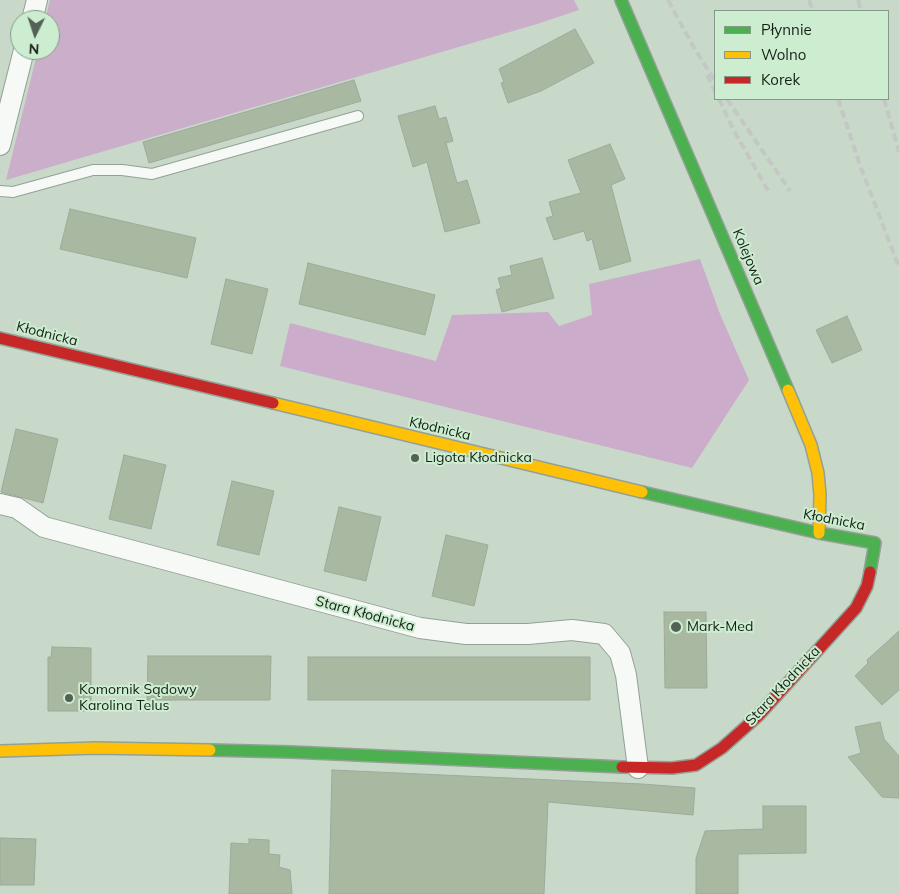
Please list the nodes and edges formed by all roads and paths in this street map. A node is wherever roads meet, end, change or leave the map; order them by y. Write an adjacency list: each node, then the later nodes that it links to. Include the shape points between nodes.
1 (621, 0): 8 (street, Kolejowa, via 811,445 820,495)
2 (21, 60): 4 (street)
3 (358, 116): 5 (lane, via 152,174 93,170 13,192)
4 (0, 145)
5 (0, 191)
6 (0, 338): 8 (street, Kłodnicka)
7 (0, 504): 11 (street, Stara Kłodnicka, via 17,508 44,527 420,628 466,634 572,630 604,634 620,653 626,675)
8 (819, 533): 9 (street, Kłodnicka)
9 (875, 543): 11 (street, Stara Kłodnicka, via 867,586 856,608 758,716 722,748 696,765)
10 (0, 751): 11 (street, Stara Kłodnicka, via 96,748 291,752)
11 (638, 768)

